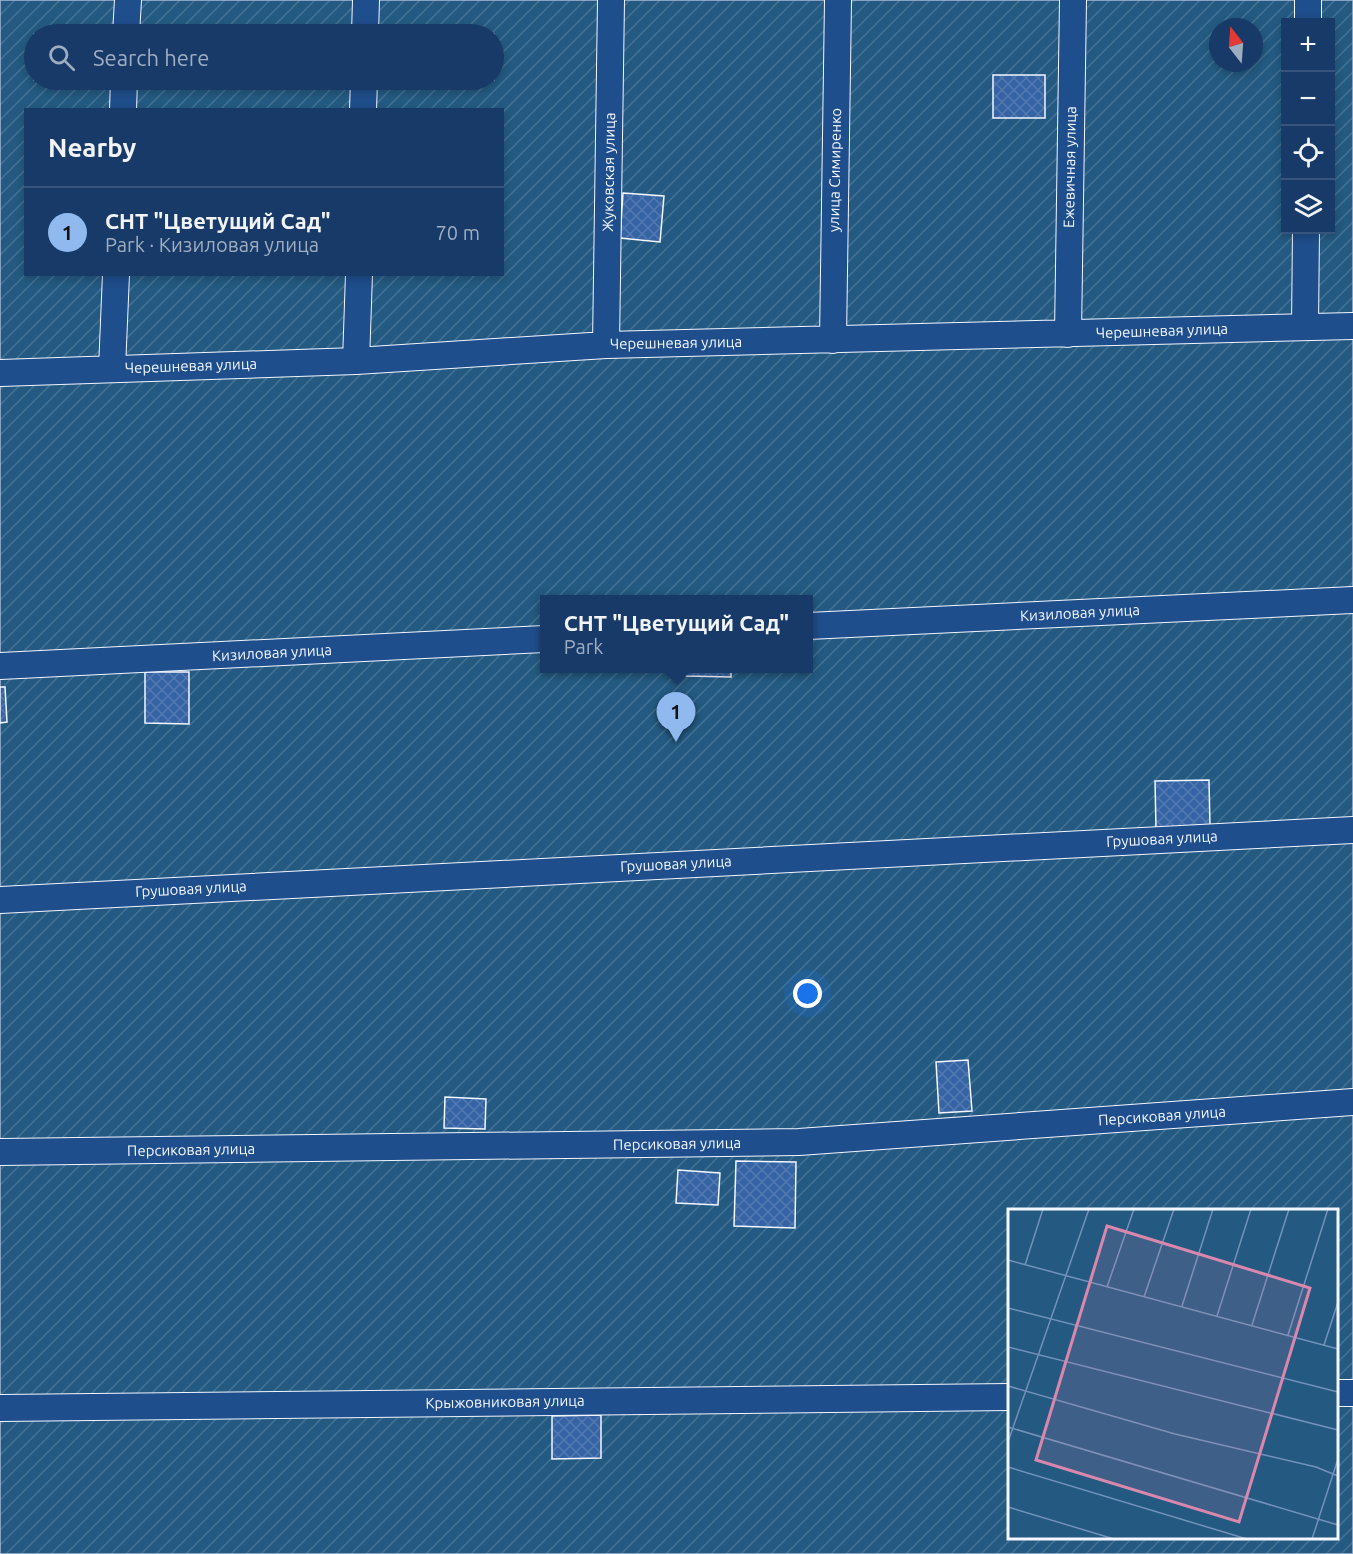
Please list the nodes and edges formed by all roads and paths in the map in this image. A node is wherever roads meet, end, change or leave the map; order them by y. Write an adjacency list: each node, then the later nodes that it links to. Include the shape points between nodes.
1 (128, 0): 8 (street)
2 (366, 0): 9 (street)
3 (611, 0): 21 (street, Жуковская улица)
4 (838, 0): 20 (street, улица Симиренко)
5 (1073, 0): 19 (street, Ежевичная улица)
6 (1308, 0): 7 (street)
7 (1308, 18)
8 (127, 24)
9 (365, 24)
10 (124, 90): 12 (street)
11 (364, 90): 13 (street)
12 (123, 108)
13 (363, 108)
14 (1306, 234): 18 (street)
15 (116, 276): 23 (street)
16 (358, 276): 22 (street)
17 (1353, 326): 18 (street, Черешневая улица)
18 (1305, 327): 19 (street, Черешневая улица)
19 (1068, 334): 20 (street, Черешневая улица)
20 (833, 340): 21 (street, Черешневая улица)
21 (606, 345): 22 (street, Черешневая улица)
22 (356, 361): 23 (street, Черешневая улица)
23 (112, 369): 24 (street, Черешневая улица)
24 (0, 373)
25 (1353, 600): 26 (street, Кизиловая улица)
26 (813, 626)
27 (540, 639): 28 (street, Кизиловая улица)
28 (0, 666)
29 (1353, 830): 30 (street, Грушовая улица)
30 (0, 900)
31 (1353, 1102): 32 (street, Персиковая улица, via 799,1142)
32 (0, 1152)
33 (1008, 1397): 34 (street, Крыжовниковая улица)
34 (0, 1407)

